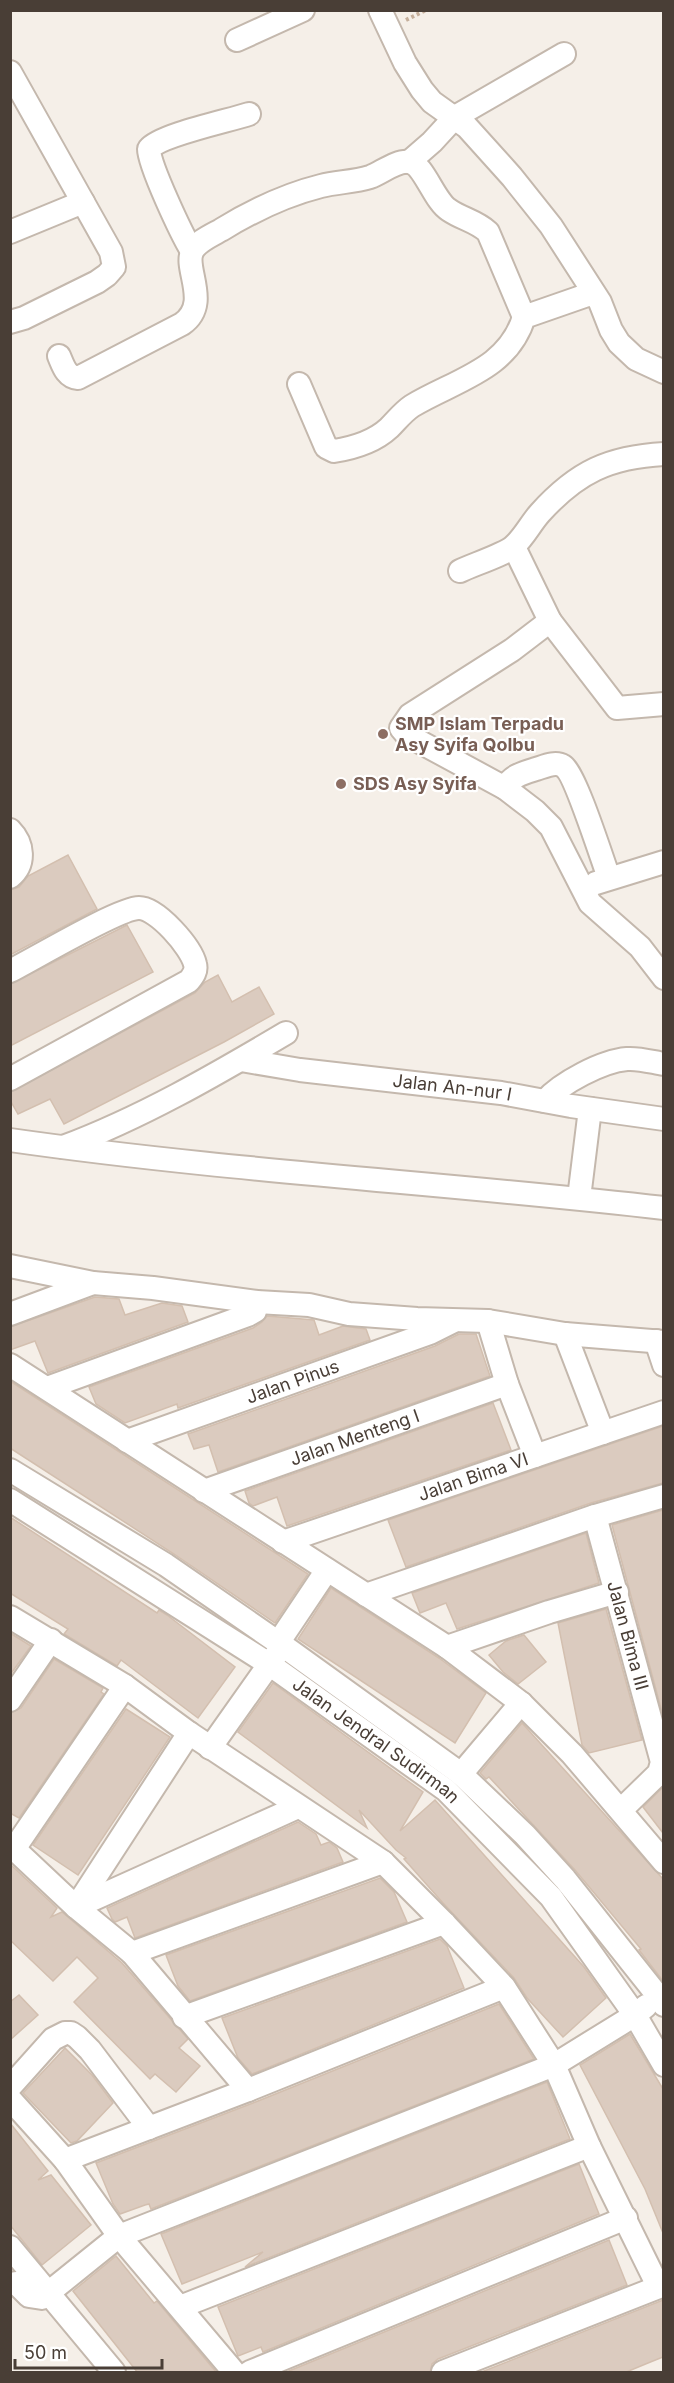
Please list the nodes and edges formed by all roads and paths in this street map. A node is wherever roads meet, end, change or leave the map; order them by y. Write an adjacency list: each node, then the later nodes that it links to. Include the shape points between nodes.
1 (303, 10): 3 (street)
2 (380, 10): 7 (street, via 422,90)
3 (237, 40)
4 (564, 54): 7 (street)
5 (13, 82): 9 (street)
6 (249, 114): 11 (street, via 164,140 149,149)
7 (455, 117): 8 (street); 12 (street, via 512,177 551,226)
8 (408, 162): 11 (street, via 371,177 314,188 269,203); 13 (street, via 418,168 448,210 488,232)
9 (83, 201): 10 (street); 14 (street, via 111,252 112,271 97,282)
10 (10, 232)
11 (192, 251): 15 (street, via 196,289 192,314 186,322 78,378 66,370)
12 (593, 293): 13 (street); 16 (street, via 627,352)
13 (524, 317): 17 (street, via 517,338 494,361 413,405 381,434 346,448 334,451 326,447)
14 (10, 322)
15 (59, 356)
16 (663, 372)
17 (299, 384)
18 (663, 454): 19 (street, via 626,457 578,479 540,513)
19 (514, 547): 20 (street); 21 (street)
20 (460, 571)
21 (550, 621): 22 (street, via 617,708); 23 (street, via 513,650 410,716 401,728 407,735)
22 (663, 704)
23 (506, 788): 27 (street, via 519,774 552,764 565,767); 28 (street, via 551,827)
24 (10, 830): 26 (street, via 21,852 20,863)
25 (663, 862): 27 (street)
26 (10, 877)
27 (609, 878): 28 (street)
28 (582, 888): 30 (street, via 590,903 640,947)
29 (10, 971): 34 (street, via 126,911 144,909 162,918 188,950 195,971 189,981)
30 (663, 978)
31 (286, 1033): 32 (street)
32 (241, 1060): 35 (street, Jalan An-nur I); 39 (street, via 91,1137)
33 (663, 1064): 35 (street, via 635,1059 614,1062 564,1083)
34 (10, 1079)
35 (545, 1101): 36 (street, Jalan An-nur I)
36 (590, 1109): 37 (street, Jalan An-nur I); 40 (street)
37 (663, 1119)
38 (10, 1140): 39 (street)
39 (61, 1147): 40 (street, via 100,1154)
40 (579, 1198): 41 (street)
41 (663, 1208)
42 (10, 1266): 43 (street)
43 (93, 1283): 44 (street); 45 (street)
44 (257, 1302): 46 (street, via 309,1305 349,1314); 53 (street, via 255,1311 248,1315)
45 (10, 1314)
46 (455, 1320): 47 (street); 56 (street, Jalan Pinus, via 430,1333)
47 (488, 1321): 48 (street); 52 (street)
48 (565, 1334): 49 (street); 55 (street)
49 (660, 1342): 51 (street)
50 (10, 1365): 53 (street)
51 (663, 1365)
52 (507, 1384): 57 (street); 59 (street, Jalan Menteng I)
53 (47, 1388): 56 (street)
54 (663, 1412): 55 (street, Jalan Bima VI)
55 (603, 1432): 57 (street, Jalan Bima VI)
56 (126, 1441): 59 (street)
57 (535, 1456): 63 (street, Jalan Bima VI)
58 (10, 1470): 64 (street, Jalan Jendral Sudirman)
59 (204, 1491): 63 (street)
60 (663, 1496): 62 (street)
61 (10, 1500): 66 (street, Jalan Jendral Sudirman)
62 (595, 1516): 67 (street, Jalan Bima III); 68 (street)
63 (283, 1542): 65 (street)
64 (166, 1565): 66 (street); 71 (street, Jalan Jendral Sudirman)
65 (327, 1570): 68 (street); 71 (street)
66 (151, 1591): 73 (street, Jalan Jendral Sudirman)
67 (617, 1592): 72 (street); 81 (street, Jalan Bima III, via 662,1762 659,1773)
68 (366, 1595): 72 (street)
69 (10, 1617): 70 (street)
70 (51, 1641): 74 (street); 75 (street)
71 (280, 1644): 73 (street); 79 (street, Jalan Jendral Sudirman)
72 (447, 1647): 76 (street)
73 (269, 1665): 78 (street); 90 (street, Jalan Jendral Sudirman, via 446,1790 551,1897)
74 (125, 1686): 77 (street); 82 (street)
75 (10, 1700)
76 (522, 1703): 79 (street); 81 (street)
77 (189, 1733): 78 (street); 85 (street)
78 (210, 1748): 80 (street)
79 (461, 1774): 89 (street, Jalan Jendral Sudirman, via 525,1835)
80 (298, 1807): 83 (street); 85 (street)
81 (621, 1810): 84 (street)
82 (12, 1847): 85 (street)
83 (383, 1862): 86 (street); 87 (street)
84 (663, 1862)
85 (76, 1907): 87 (street)
86 (444, 1923): 88 (street); 91 (street)
87 (132, 1953): 91 (street)
88 (504, 1987): 92 (street); 95 (street)
89 (662, 1998): 90 (street)
90 (635, 2015): 92 (street); 93 (street, Jalan Jendral Sudirman)
91 (184, 2017): 95 (street)
92 (554, 2065): 98 (street); 101 (street)
93 (663, 2065)
94 (10, 2087): 97 (street, via 53,2039 71,2033 90,2050)
95 (248, 2090): 97 (street)
96 (10, 2099): 99 (street)
97 (149, 2128): 99 (street)
98 (589, 2146): 100 (street); 106 (street)
99 (65, 2160): 101 (street)
100 (626, 2218): 104 (street); 109 (street)
101 (119, 2236): 105 (street); 106 (street)
102 (10, 2247): 105 (street)
103 (10, 2284): 105 (street, via 16,2283 29,2296)
104 (661, 2286): 110 (street)
105 (48, 2294): 107 (street)
106 (180, 2307): 108 (street)
107 (114, 2373)
108 (234, 2373)
109 (250, 2373)
110 (443, 2373)

